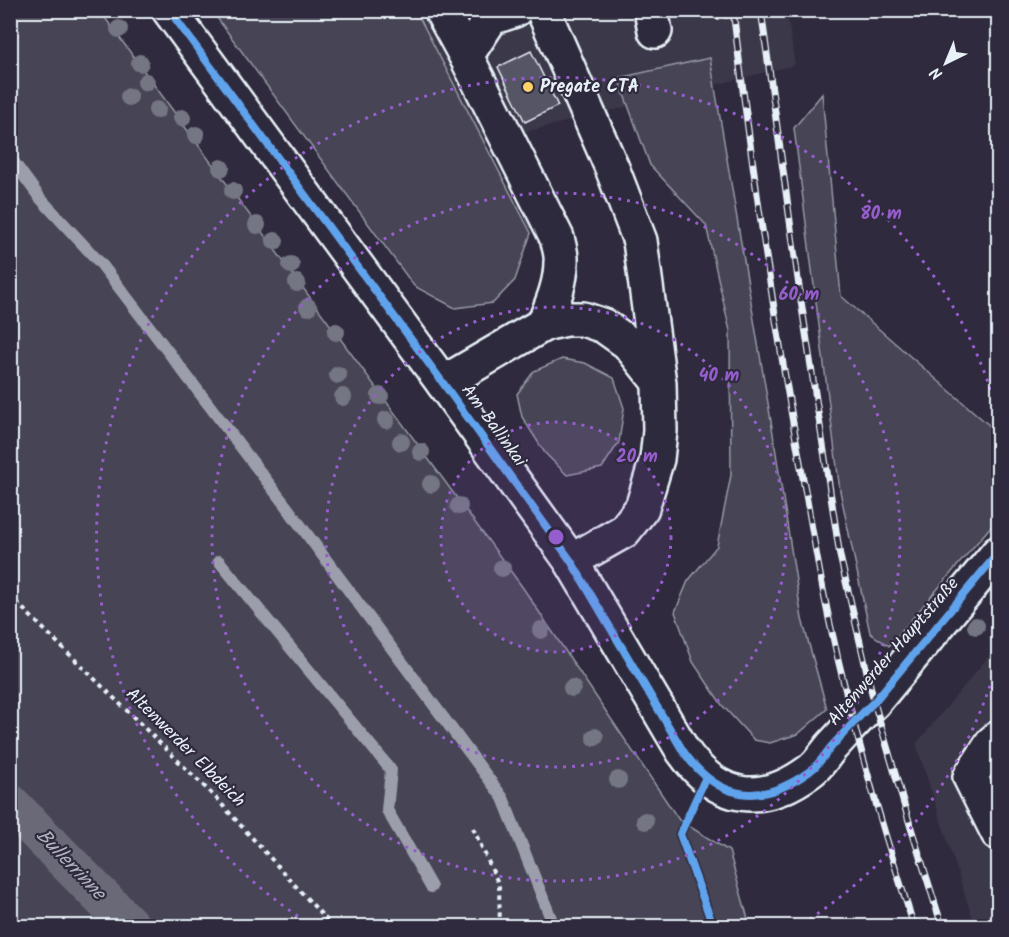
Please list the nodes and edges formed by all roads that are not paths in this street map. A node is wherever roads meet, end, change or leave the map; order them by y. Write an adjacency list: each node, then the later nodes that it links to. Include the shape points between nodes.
1 (169, 10): 7 (street, Am Ballinkai)
2 (441, 10): 5 (street)
3 (515, 10): 5 (street, via 491,18)
4 (543, 10): 8 (street, via 640,241)
5 (466, 56): 6 (street, via 557,238 562,261)
6 (544, 324): 7 (street); 8 (street, via 583,319 604,326 628,343)
7 (443, 383): 10 (street, Am Ballinkai)
8 (659, 383): 10 (street, via 657,459 642,508 624,531)
9 (999, 554): 12 (street, Altenwerder Hauptstraße)
10 (571, 561): 12 (street, Am Ballinkai, via 683,751 706,777 719,786 748,795 783,788)
11 (999, 738): 13 (street, via 970,777)
12 (812, 770)
13 (999, 833)

